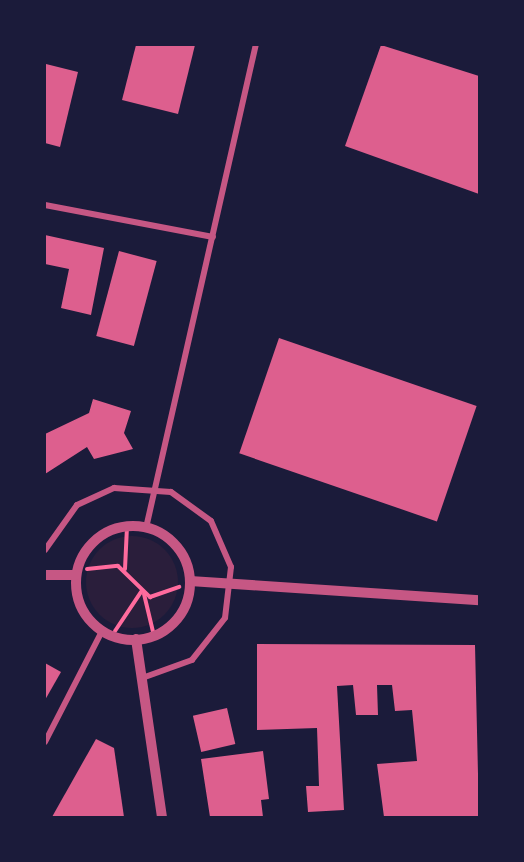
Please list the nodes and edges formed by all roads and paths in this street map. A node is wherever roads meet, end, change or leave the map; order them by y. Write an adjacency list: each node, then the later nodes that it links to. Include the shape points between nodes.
1 (256, 45): 3 (street)
2 (45, 206): 3 (street)
3 (213, 237): 4 (street)
4 (155, 487): 6 (street); 7 (street, via 95,494 62,519); 12 (street, via 186,499 211,521 227,550)
5 (127, 526): 6 (street); 8 (path); 10 (street, via 93,542)
6 (146, 528): 11 (street, via 177,547)
7 (45, 550)
8 (125, 570): 10 (path, via 103,564); 13 (path)
9 (45, 575): 10 (street)
10 (76, 575): 15 (street, via 81,607)
11 (190, 581): 12 (street); 13 (path, via 158,597); 16 (street, via 180,614)
12 (232, 583): 14 (street); 18 (street, via 225,618 206,648 177,669)
13 (142, 593): 15 (path); 16 (path)
14 (479, 600)
15 (107, 633): 17 (street); 19 (street)
16 (153, 636): 17 (street)
17 (136, 639): 18 (street)
18 (142, 678): 20 (street)
19 (45, 742)
20 (162, 817)

